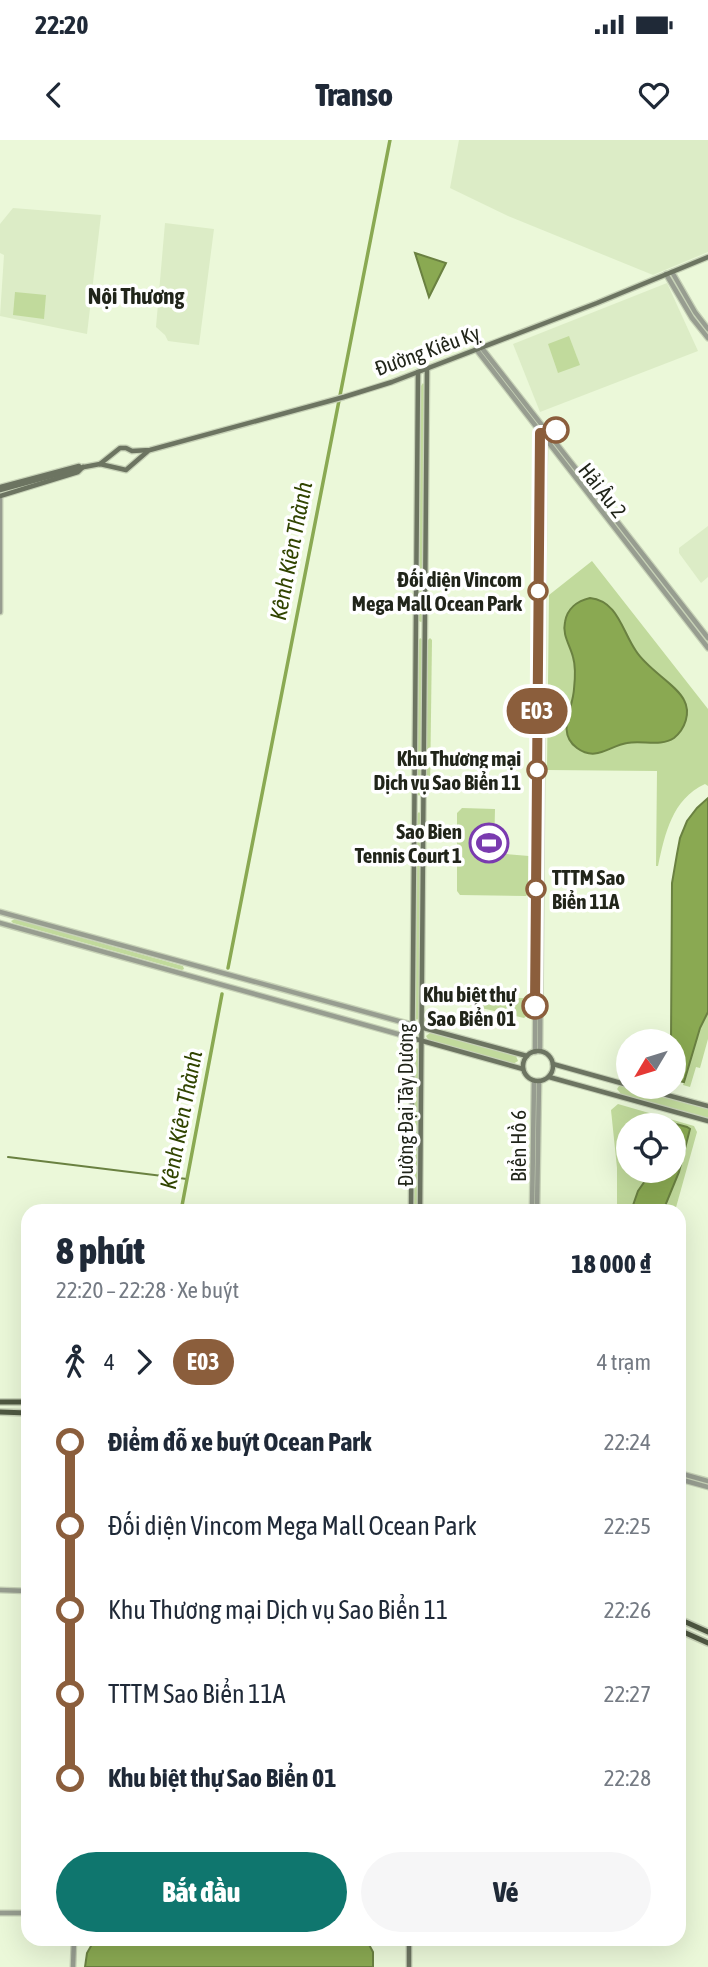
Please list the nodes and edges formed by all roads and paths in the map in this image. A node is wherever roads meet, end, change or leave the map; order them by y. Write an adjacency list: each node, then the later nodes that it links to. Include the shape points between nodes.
1 (708, 257): 2 (main road, Đường Kiêu Kỵ)
2 (669, 273): 3 (street); 4 (street); 5 (main road, Đường Kiêu Kỵ)
3 (708, 329)
4 (708, 338)
5 (478, 348): 6 (main road, Đường Kiêu Kỵ); 8 (street, Hải Âu 2); 9 (street, Hải Âu 2)
6 (427, 369): 7 (main road, Đường Kiêu Kỵ); 31 (main road, Đường Đại Tây Dương)
7 (418, 372): 11 (main road, Đường Kiêu Kỵ); 30 (main road, Đường Đại Tây Dương)
8 (540, 433): 9 (street); 10 (street, Hải Âu 2); 20 (street)
9 (547, 433): 10 (street); 22 (street, Hải Âu 2)
10 (545, 440): 20 (street); 23 (street, Hải Âu 2)
11 (150, 450): 12 (main road); 14 (main road)
12 (132, 451): 13 (main road, via 120,448); 14 (main road)
13 (113, 455): 15 (main road); 16 (main road)
14 (134, 461): 16 (main road, via 126,470)
15 (100, 464): 16 (main road); 17 (main road)
16 (115, 466)
17 (83, 467): 18 (main road); 18 (main road); 19 (main road)
18 (0, 489)
19 (0, 496): 21 (street)
20 (542, 502): 34 (street)
21 (0, 612)
22 (708, 638)
23 (708, 648)
24 (0, 912): 26 (street)
25 (0, 923): 27 (street)
26 (194, 966): 27 (street); 28 (street)
27 (191, 976): 29 (street)
28 (294, 994): 29 (street); 30 (street)
29 (292, 1004): 32 (street)
30 (413, 1026): 31 (main road); 32 (main road, Đường Đại Tây Dương)
31 (422, 1027): 33 (main road, Đường Đại Tây Dương); 35 (main road)
32 (412, 1038): 33 (main road); 44 (main road, Đường Đại Tây Dương)
33 (422, 1041): 37 (main road); 45 (main road, Đường Đại Tây Dương)
34 (537, 1051): 35 (main road); 36 (main road, via 547,1054)
35 (527, 1056): 37 (main road)
36 (553, 1064): 38 (main road); 40 (main road)
37 (523, 1069): 39 (main road)
38 (549, 1077): 39 (main road); 43 (main road)
39 (537, 1081): 46 (street, Biển Hồ 6); 47 (street, Biển Hồ 6)
40 (616, 1081)
41 (682, 1099): 42 (main road)
42 (708, 1106)
43 (708, 1121)
44 (411, 1204)
45 (420, 1204)
46 (532, 1204)
47 (537, 1204)
48 (0, 1402): 49 (main road)
49 (11, 1402): 50 (main road); 52 (main road)
50 (21, 1402)
51 (0, 1412): 52 (main road)
52 (11, 1412): 53 (main road)
53 (21, 1413)
54 (686, 1475): 56 (street)
55 (686, 1481): 57 (street)
56 (708, 1481)
57 (708, 1487)
58 (0, 1590): 59 (street)
59 (21, 1591)
60 (686, 1622): 61 (main road)
61 (708, 1632)
62 (686, 1633): 63 (main road)
63 (708, 1643)
64 (0, 1913): 65 (street)
65 (21, 1913)
66 (74, 1946): 68 (street)
67 (409, 1946): 69 (main road)
68 (74, 1967)
69 (409, 1967)

